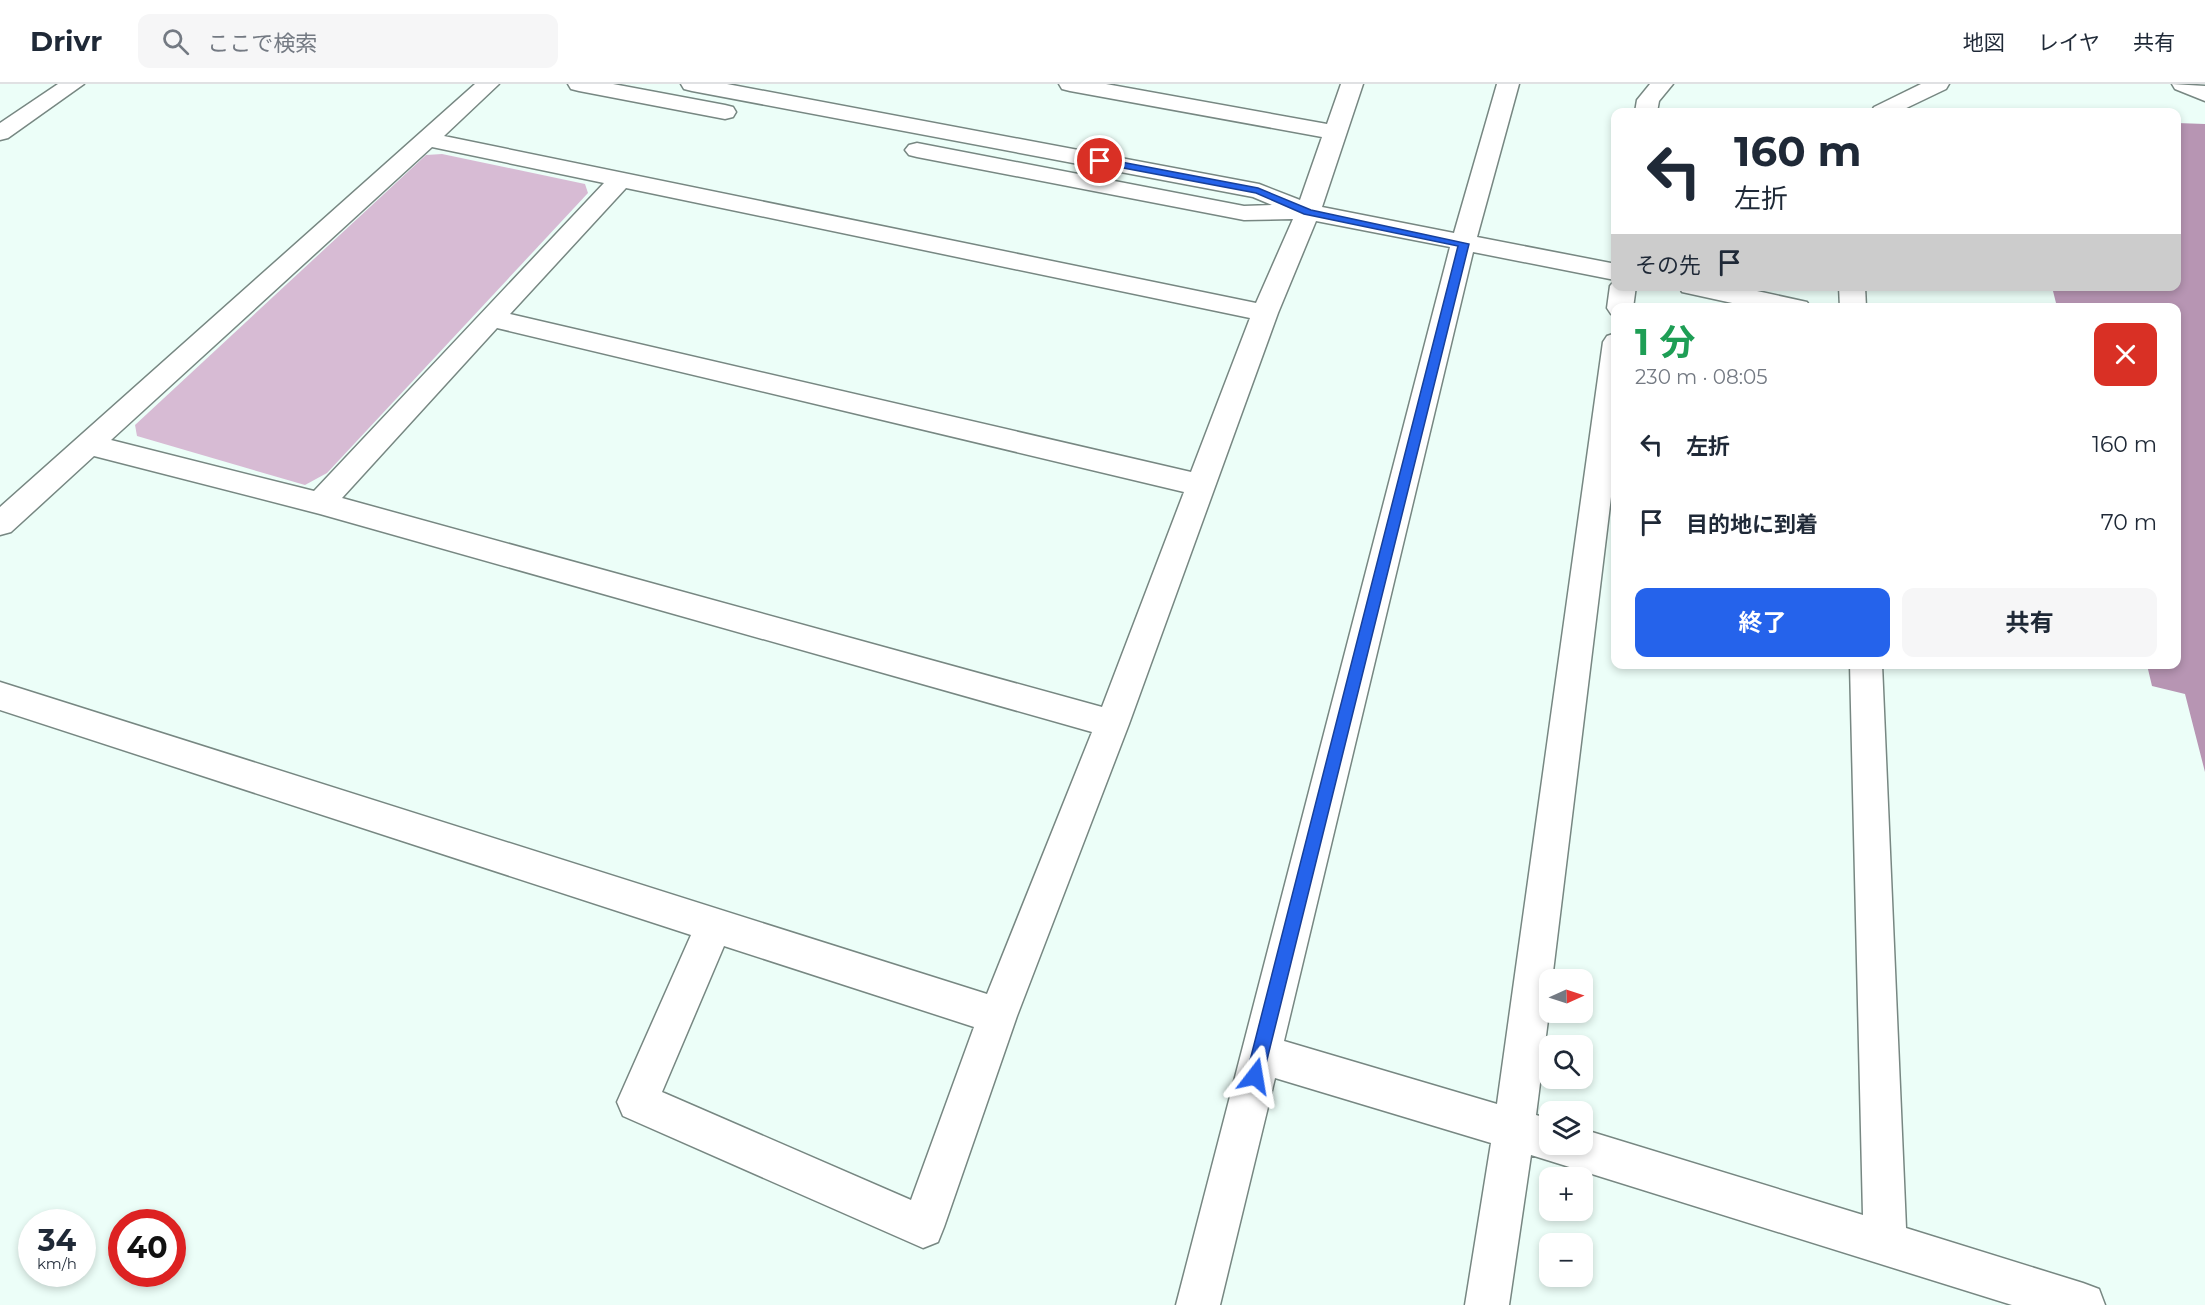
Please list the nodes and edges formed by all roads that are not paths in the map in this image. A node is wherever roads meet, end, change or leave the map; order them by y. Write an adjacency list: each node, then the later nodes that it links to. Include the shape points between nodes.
1 (73, 84): 16 (street)
2 (488, 84): 17 (street)
3 (579, 84): 14 (street)
4 (692, 84): 20 (street, via 1258,191)
5 (1070, 84): 15 (street)
6 (1352, 84): 15 (street)
7 (1508, 84): 21 (street)
8 (1662, 84): 12 (street, via 1648,100)
9 (1938, 84): 13 (street)
10 (2183, 84): 11 (street)
11 (2205, 94)
12 (1647, 108)
13 (1890, 108)
14 (765, 120)
15 (1333, 132): 20 (street)
16 (0, 133)
17 (425, 139): 19 (street); 28 (street)
18 (894, 145): 20 (street, via 1244,213)
19 (619, 181): 25 (street); 26 (street)
20 (1308, 212): 21 (street); 25 (street)
21 (1463, 244): 22 (street); 37 (street)
22 (1611, 271)
23 (1715, 291): 24 (street)
24 (1774, 303)
25 (1265, 313): 29 (street)
26 (491, 318): 29 (street); 30 (street)
27 (1611, 389): 38 (street)
28 (87, 444): 30 (street); 31 (street)
29 (1200, 485): 34 (street)
30 (320, 503): 34 (street)
31 (0, 524)
32 (1866, 669): 40 (street)
33 (0, 696): 35 (street)
34 (1112, 724): 36 (street)
35 (714, 925): 36 (street); 36 (street, via 637,1102 923,1227)
36 (998, 1016)
37 (1260, 1053): 38 (street); 41 (street)
38 (1532, 1135): 42 (street)
39 (1593, 1153): 40 (street)
40 (1886, 1243): 43 (street)
41 (1198, 1305)
42 (1487, 1305)
43 (2083, 1305)

